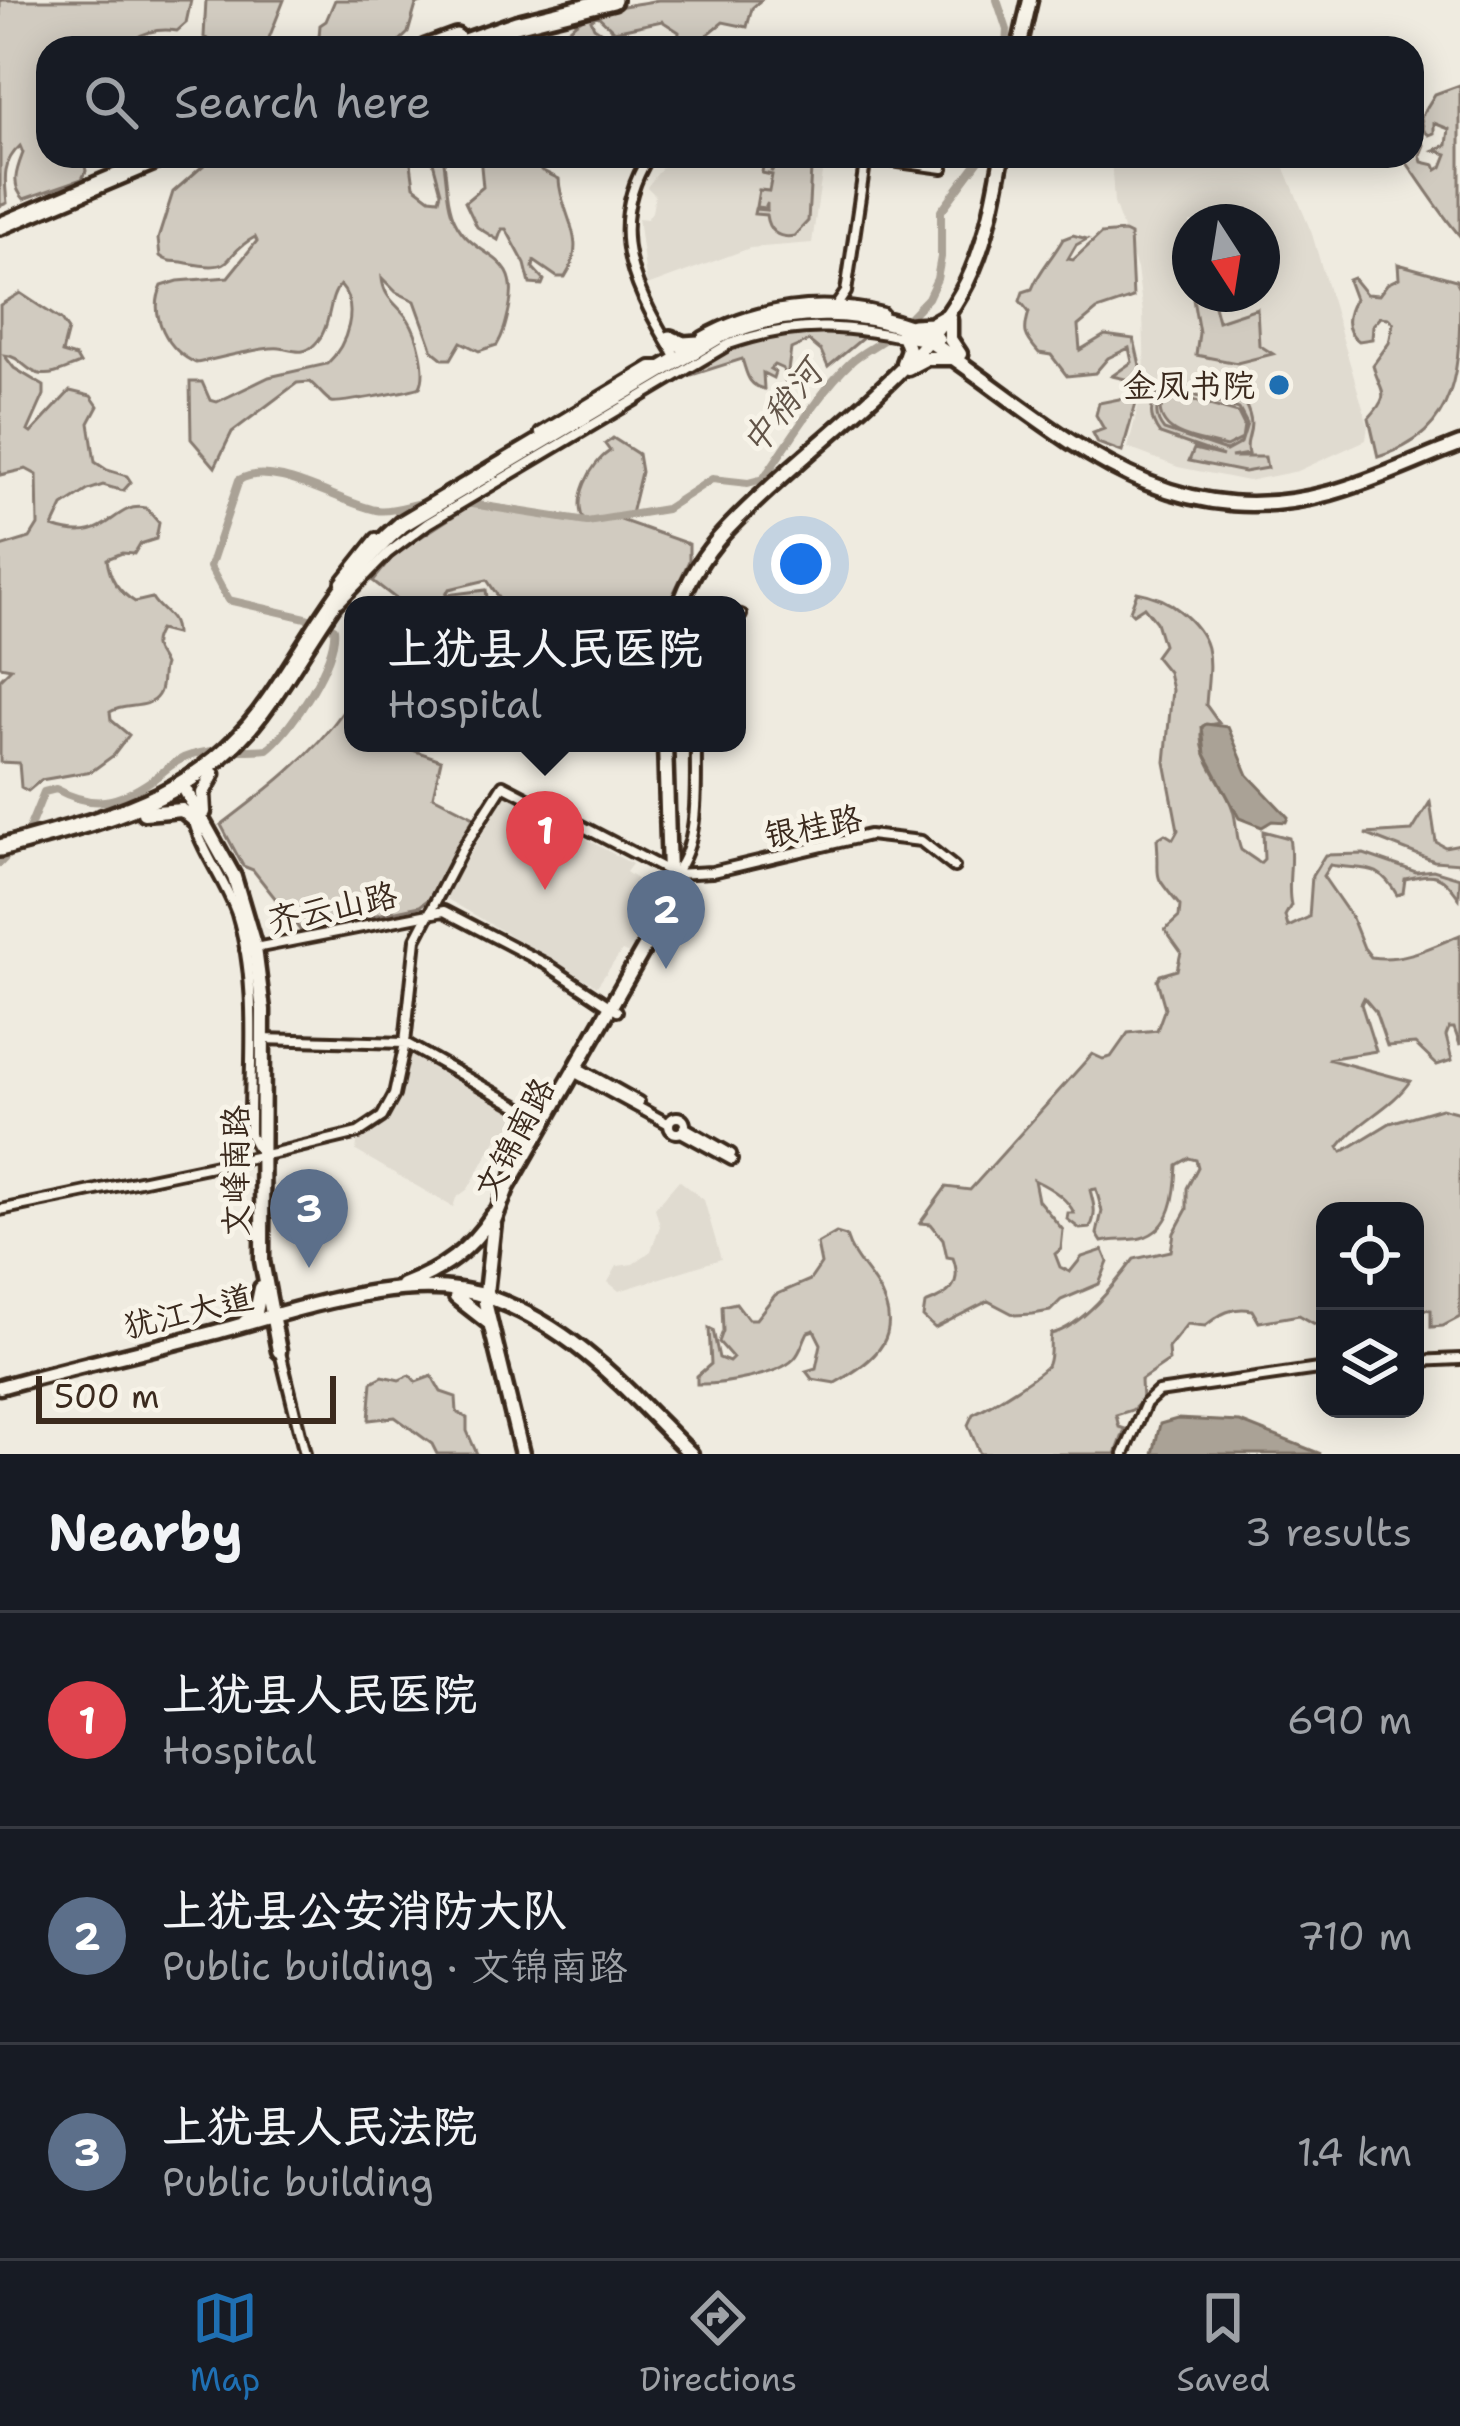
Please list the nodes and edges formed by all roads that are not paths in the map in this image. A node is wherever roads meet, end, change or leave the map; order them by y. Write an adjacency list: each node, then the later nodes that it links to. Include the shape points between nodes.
1 (586, 0): 4 (highway)
2 (613, 0): 5 (highway)
3 (1033, 0): 6 (main road)
4 (462, 36)
5 (482, 36)
6 (1026, 36)
7 (125, 168): 12 (highway)
8 (136, 168): 12 (highway)
9 (644, 168): 20 (street, via 629,208 628,255 638,291)
10 (861, 168): 14 (street)
11 (1001, 168): 17 (main road, via 985,235)
12 (63, 197): 13 (highway)
13 (0, 223)
14 (846, 292): 15 (street); 16 (street)
15 (836, 306): 16 (street); 21 (street, via 759,313 720,326)
16 (852, 307): 18 (street)
17 (948, 319): 19 (highway); 22 (main road)
18 (883, 322): 19 (highway); 21 (highway, via 833,312 787,315); 23 (highway, via 787,320); 26 (street, via 764,332 730,344)
19 (918, 334): 22 (main road); 24 (main road)
20 (668, 340): 21 (highway); 23 (highway)
21 (702, 344): 23 (highway)
22 (957, 356): 24 (main road); 25 (main road, via 1102,464 1210,500 1328,494)
23 (672, 364): 26 (highway); 26 (highway)
24 (904, 368): 27 (main road, via 722,542)
25 (1460, 440)
26 (472, 485): 28 (street); 28 (highway, via 420,513)
27 (689, 596)
28 (331, 607): 31 (highway)
29 (668, 752): 38 (main road, 文锦南路)
30 (695, 752): 38 (street, via 694,817 682,864)
31 (216, 768): 32 (highway); 35 (main road)
32 (183, 790): 33 (highway); 34 (highway); 35 (main road, 文峰南路)
33 (144, 813): 34 (highway); 35 (main road, via 173,808)
34 (110, 821): 36 (highway)
35 (200, 822): 40 (main road, 文峰南路, via 245,904)
36 (0, 851)
37 (954, 867): 38 (street, 银桂路, via 921,841 869,835)
38 (671, 874): 39 (street, via 502,785); 41 (main road, 文锦南路, via 655,929)
39 (434, 910): 40 (street, 齐云山路); 41 (street, 齐云山路, via 546,964); 43 (street, via 416,939)
40 (250, 949): 42 (main road, 文峰南路); 46 (street, via 250,1135)
41 (615, 1010): 44 (main road, 文锦南路); 45 (main road, 文锦南路)
42 (261, 1039): 43 (street); 46 (main road, 文峰南路)
43 (405, 1043): 45 (street); 46 (street, via 382,1117 358,1132)
44 (580, 1072): 47 (street, via 670,1122 674,1132); 51 (main road, 文锦南路, via 510,1190)
45 (545, 1122): 48 (main road, 文锦南路)
46 (259, 1153): 49 (street); 52 (main road, 文峰南路)
47 (732, 1157)
48 (501, 1204): 50 (main road, 文锦南路); 53 (main road, via 449,1264)
49 (0, 1210)
50 (488, 1265): 54 (main road); 55 (main road, 文锦南路)
51 (493, 1280): 55 (main road, 文锦南路); 56 (main road)
52 (263, 1286): 57 (main road); 59 (main road, 文峰南路); 61 (main road, via 255,1312)
53 (383, 1292): 54 (main road, 犹江大道); 57 (main road, 犹江大道)
54 (454, 1294): 55 (main road, 犹江大道); 57 (main road, 犹江大道, via 384,1296); 60 (main road)
55 (488, 1300): 56 (main road, 犹江大道); 60 (main road, 文锦南路)
56 (511, 1308): 58 (main road, 犹江大道)
57 (302, 1312): 59 (main road, 犹江大道); 63 (main road)
58 (537, 1319): 62 (main road, via 503,1320); 70 (main road, 犹江大道, via 604,1364)
59 (272, 1320): 61 (main road, 犹江大道); 63 (main road, 文峰南路)
60 (489, 1322): 62 (main road, 文锦南路)
61 (238, 1329): 63 (main road, via 268,1332); 67 (main road, 犹江大道)
62 (494, 1344): 69 (main road, 文锦南路)
63 (279, 1349): 68 (street)
64 (1460, 1359): 65 (street)
65 (1424, 1361)
66 (1316, 1368): 71 (street, via 1158,1392)
67 (0, 1388)
68 (305, 1454)
69 (522, 1454)
70 (692, 1454)
71 (1124, 1454)

